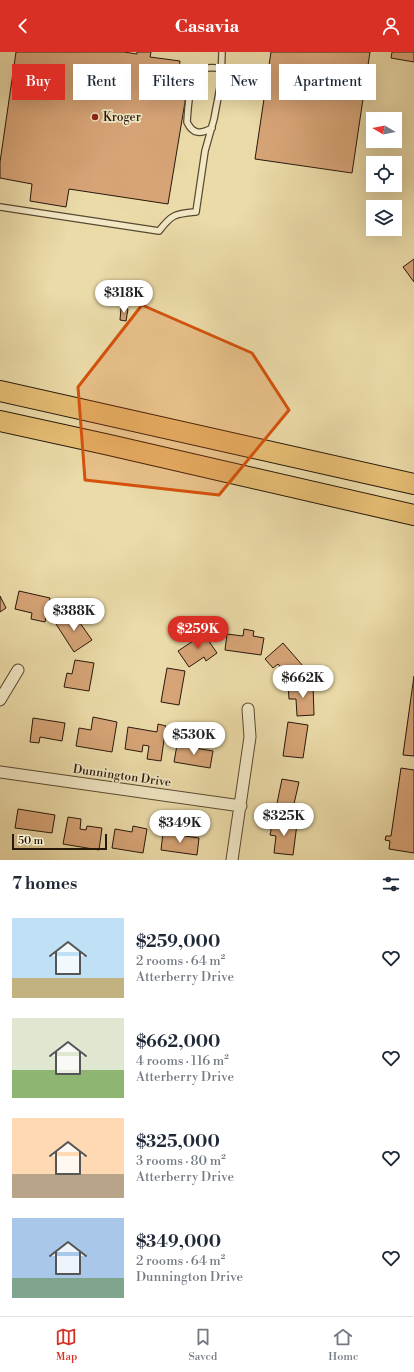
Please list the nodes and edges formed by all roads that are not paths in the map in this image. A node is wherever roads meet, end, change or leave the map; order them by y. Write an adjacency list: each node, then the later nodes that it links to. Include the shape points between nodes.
1 (222, 52): 2 (lane)
2 (221, 64)
3 (216, 68): 5 (lane, via 201,69 195,73 187,122 196,132)
4 (217, 100): 5 (lane)
5 (212, 128): 6 (lane, via 205,151 196,212 178,214 167,220 159,231)
6 (0, 207)
7 (0, 391): 9 (highway)
8 (0, 421): 10 (highway)
9 (414, 484)
10 (414, 515)
11 (18, 670): 12 (street)
12 (0, 700)
13 (248, 709): 15 (street, via 250,737)
14 (0, 772): 15 (street, Dunnington Drive)
15 (241, 806): 16 (street)
16 (232, 860)

